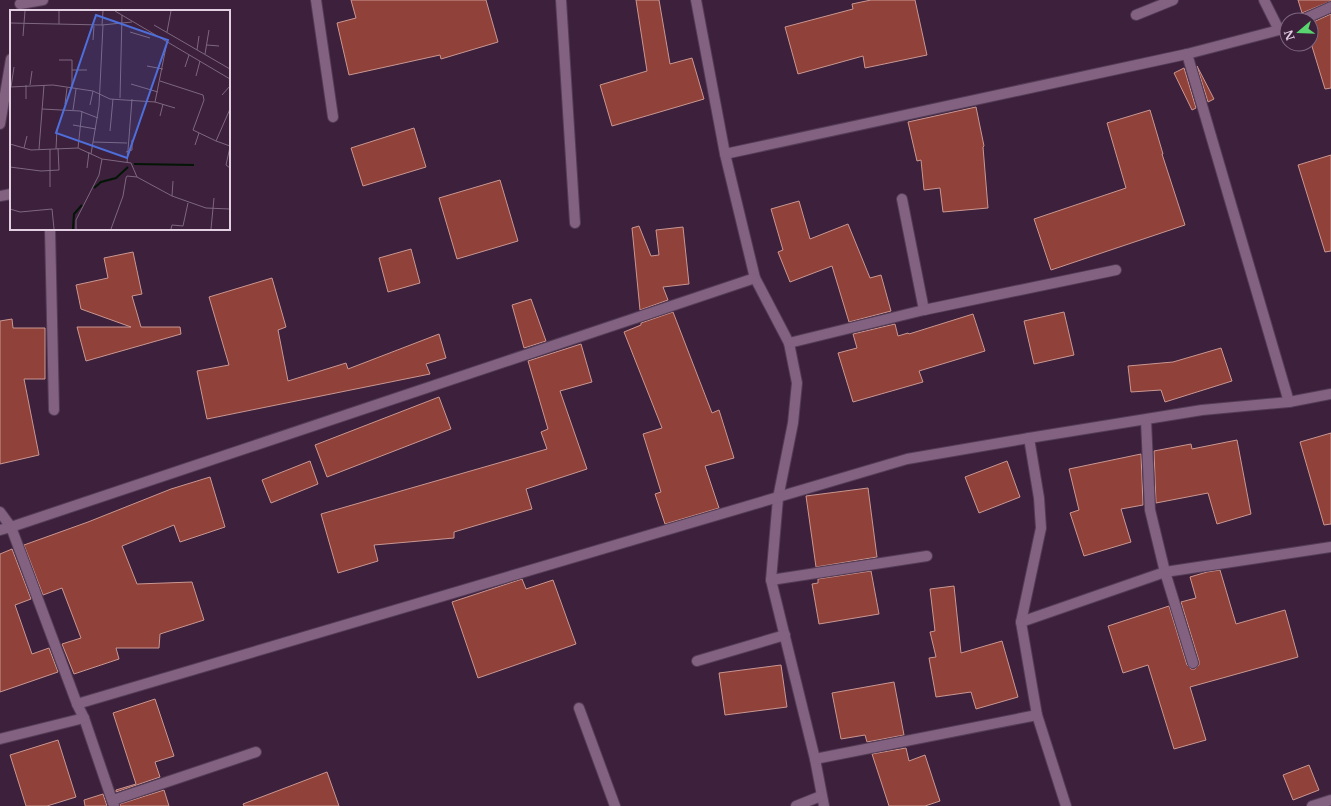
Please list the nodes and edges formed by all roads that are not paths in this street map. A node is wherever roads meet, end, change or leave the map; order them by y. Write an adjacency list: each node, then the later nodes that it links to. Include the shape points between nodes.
1 (43, 0): 7 (street)
2 (316, 0): 15 (street)
3 (561, 0): 21 (street)
4 (696, 0): 17 (street)
5 (1173, 0): 10 (street)
6 (1264, 0): 11 (street)
7 (20, 5)
8 (1331, 7): 9 (street)
9 (1319, 12)
10 (1136, 15)
11 (1279, 22)
12 (1279, 29): 13 (street)
13 (1187, 54): 17 (street); 28 (street)
14 (10, 65): 16 (street)
15 (333, 117)
16 (0, 124)
17 (725, 154): 24 (street)
18 (10, 194): 19 (street)
19 (0, 196)
20 (902, 199): 25 (street)
21 (575, 223)
22 (50, 230): 29 (street)
23 (1116, 270): 25 (street)
24 (755, 278): 26 (street); 34 (street)
25 (924, 310): 26 (street)
26 (789, 343): 32 (street, via 797,383 793,423)
27 (1331, 394): 28 (street)
28 (1289, 402): 30 (street, via 1202,410)
29 (54, 410)
30 (1146, 420): 31 (street); 38 (street, via 1150,510)
31 (1029, 438): 32 (street, via 907,459); 40 (street, via 1041,528)
32 (778, 498): 39 (street); 44 (street)
33 (0, 512): 34 (street)
34 (11, 527): 35 (street); 44 (street)
35 (0, 530)
36 (1331, 547): 38 (street)
37 (927, 556): 39 (street)
38 (1164, 572): 40 (street); 43 (street)
39 (771, 580): 41 (street)
40 (1021, 622): 46 (street)
41 (784, 635): 42 (street); 50 (street)
42 (697, 661)
43 (1193, 663)
44 (77, 704): 47 (street)
45 (579, 708): 54 (street)
46 (1037, 716): 50 (street); 56 (street)
47 (84, 718): 48 (street); 53 (street)
48 (0, 739)
49 (256, 752): 53 (street)
50 (815, 759): 52 (street)
51 (1331, 800): 57 (street)
52 (822, 801): 55 (street)
53 (113, 803)
54 (615, 806)
55 (796, 806)
56 (1066, 806)
57 (1312, 806)

